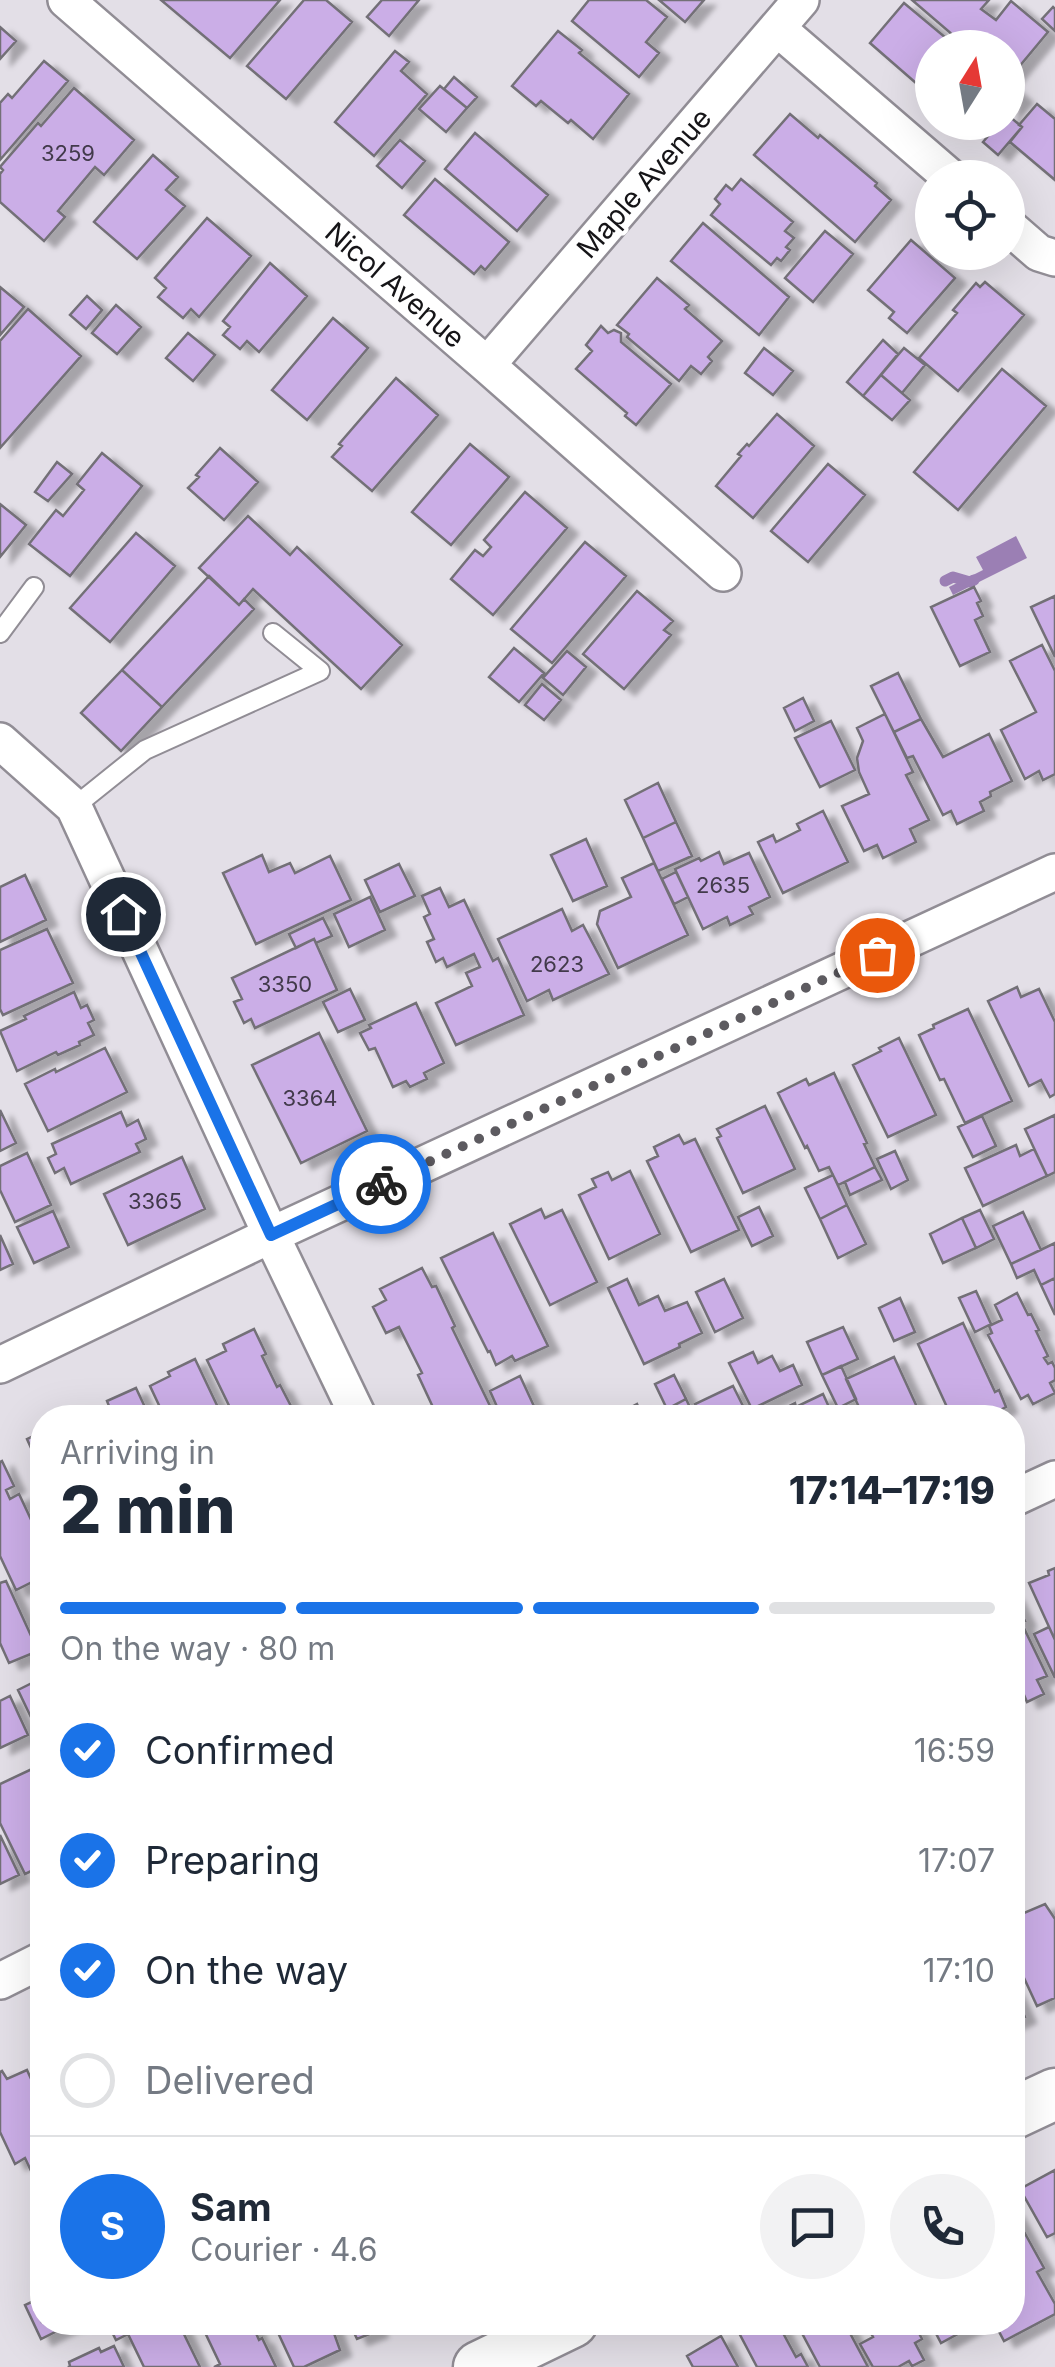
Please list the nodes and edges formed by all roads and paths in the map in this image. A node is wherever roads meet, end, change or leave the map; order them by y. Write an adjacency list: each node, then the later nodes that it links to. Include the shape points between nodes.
1 (66, 0): 7 (street, Nicol Avenue)
2 (801, 0): 3 (street, Maple Avenue)
3 (777, 28): 4 (street); 7 (street, Maple Avenue)
4 (930, 160)
5 (1025, 241): 6 (street)
6 (1055, 258)
7 (487, 365): 8 (street, Nicol Avenue)
8 (722, 573)
9 (34, 587): 10 (lane)
10 (0, 633)
11 (274, 633): 13 (lane, via 320,671 145,750)
12 (0, 741): 13 (street)
13 (74, 807): 15 (street)
14 (1055, 872): 15 (street)
15 (271, 1235): 16 (street); 17 (street)
16 (0, 1365)
17 (354, 1405)
18 (1055, 1479): 19 (street)
19 (1025, 1494)
20 (30, 1966): 21 (street)
21 (0, 1981)
22 (1055, 2094): 23 (main road)
23 (1025, 2108)
24 (545, 2335): 25 (main road)
25 (478, 2367)

